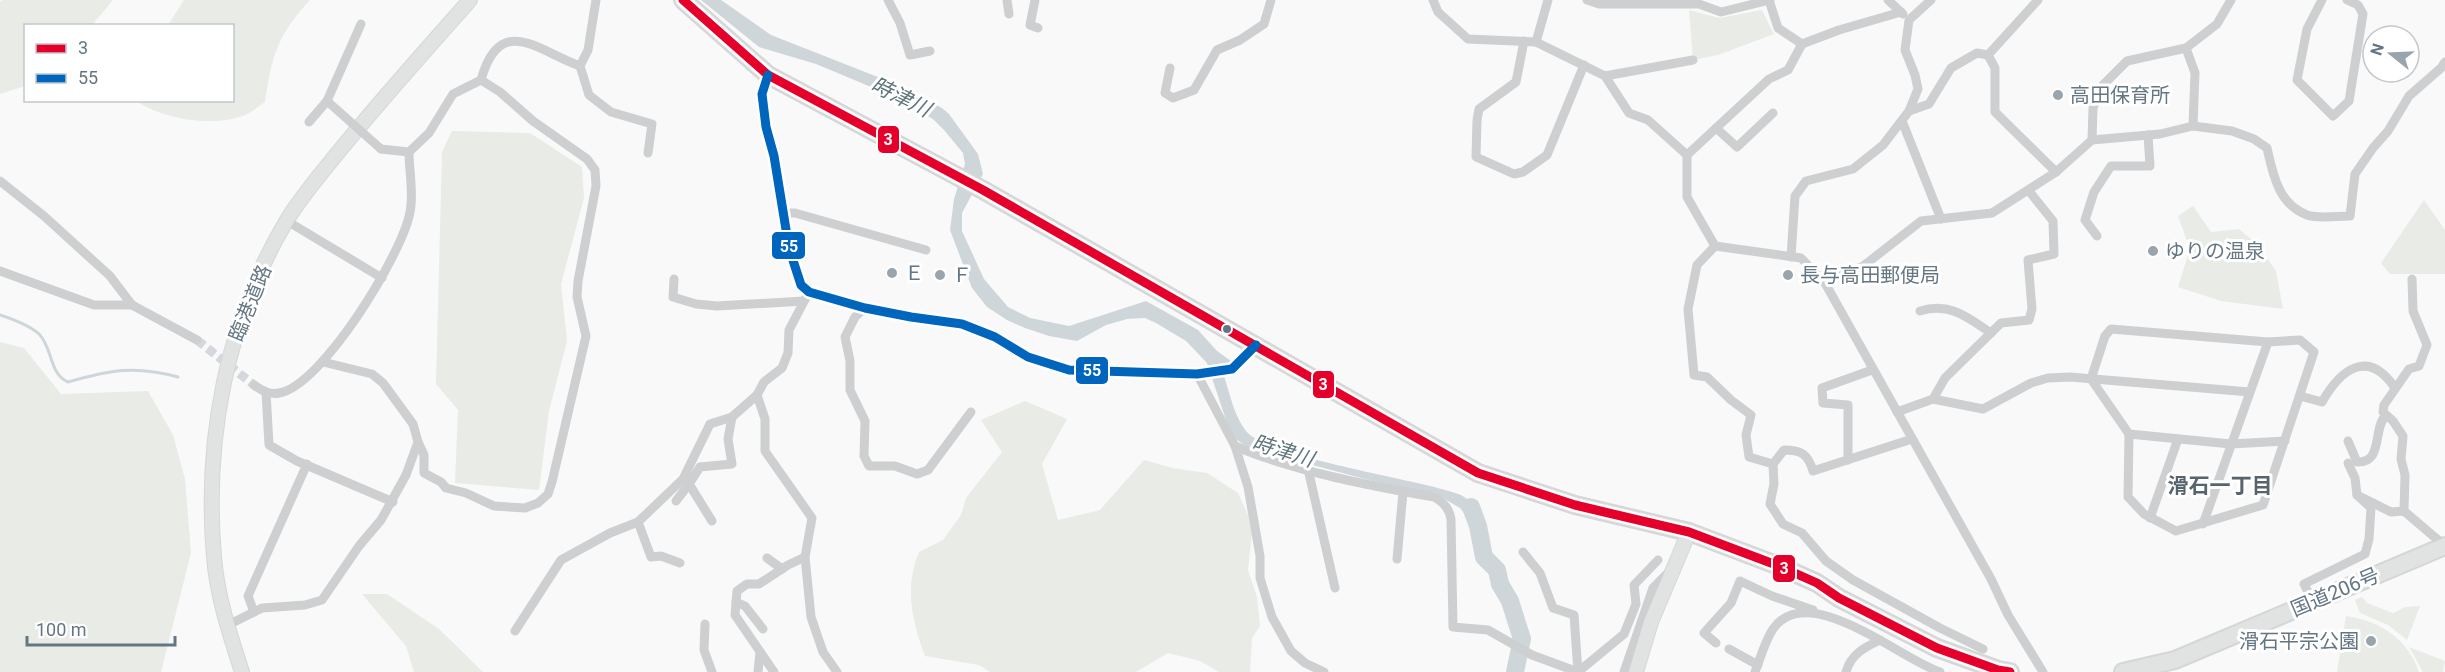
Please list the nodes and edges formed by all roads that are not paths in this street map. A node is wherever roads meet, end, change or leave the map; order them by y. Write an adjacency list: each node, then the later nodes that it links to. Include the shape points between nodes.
1 (470, 0): 56 (street, 臨港道路, via 356,130)
2 (596, 0): 34 (street, via 588,50)
3 (683, 0): 36 (highway)
4 (888, 0): 29 (street, via 910,55)
5 (1007, 0): 21 (street)
6 (1035, 0): 24 (street, via 1030,25)
7 (1271, 0): 35 (street, via 1264,24 1217,50 1194,90 1173,98 1165,93)
8 (1432, 0): 25 (street, via 1438,12 1468,39)
9 (1548, 0): 26 (street)
10 (1587, 0): 18 (street, via 1599,4)
11 (1769, 0): 19 (street, via 1721,12); 27 (street, via 1778,28)
12 (1888, 0): 20 (street)
13 (1930, 0): 22 (street)
14 (2038, 0): 30 (street)
15 (2231, 0): 28 (street, via 2217,24)
16 (2322, 0): 17 (street, via 2307,29 2296,80 2334,116 2349,102 2363,14 2358,5)
17 (2347, 0)
18 (1639, 2): 19 (street)
19 (1700, 2)
20 (1901, 12): 22 (street); 27 (street)
21 (1010, 14)
22 (1910, 20): 40 (street, via 1905,50 1918,89)
23 (360, 24): 39 (street)
24 (1038, 28)
25 (1524, 41): 26 (street); 33 (street, via 1516,82 1479,109 1477,120 1476,157 1514,174 1547,155)
26 (1536, 42): 33 (street)
27 (1802, 44): 45 (street, via 1788,70 1769,79)
28 (2186, 48): 44 (street, via 2195,73); 47 (street, via 2127,61 2103,85 2093,108)
29 (930, 51)
30 (1988, 55): 40 (street, via 1977,53 1951,68 1929,104); 51 (street, via 1995,68 1995,112)
31 (1693, 60): 37 (street)
32 (2445, 62): 44 (street, via 2409,96 2355,174 2350,216 2308,215 2288,203 2276,184 2267,148 2232,131)
33 (1584, 65): 37 (street)
34 (580, 66): 38 (street, via 516,39 487,58); 49 (street, via 589,95 611,112 652,124)
35 (1170, 68)
36 (768, 75): 54 (street, via 762,94 766,127); 74 (highway, via 983,190)
37 (1605, 76): 50 (street, via 1629,113 1648,120)
38 (481, 80): 48 (street, via 453,94 429,133); 95 (street, via 587,159 595,170 596,186 577,297 586,336 552,482 548,494 538,503 525,508 494,506 446,488 424,473 424,455)
39 (327, 101): 43 (street); 48 (street, bridge, via 381,148)
40 (1909, 111): 42 (street)
41 (1773, 113): 45 (street, via 1737,147)
42 (1902, 121): 55 (street); 60 (street, via 1883,145 1853,169 1806,181 1795,196)
43 (309, 122)
44 (2193, 126): 46 (street)
45 (1716, 128): 50 (street)
46 (2148, 135): 47 (street); 57 (street, via 2150,166 2111,166 2094,192 2085,220)
47 (2092, 140): 51 (street)
48 (409, 152): 62 (street, via 411,210 402,239)
49 (648, 153)
50 (1687, 155): 58 (street, via 1687,197)
51 (2056, 172): 53 (street)
52 (0, 181): 68 (street, via 110,276)
53 (2028, 191): 55 (street, via 1992,213); 71 (street, via 2053,221 2054,254 2028,260 2032,309 2029,320 2001,323)
54 (785, 213): 59 (street); 66 (street, via 789,248 801,285)
55 (1941, 219): 65 (street, via 1921,221 1862,267)
56 (287, 220): 62 (street); 129 (street, 臨港道路, via 253,287 230,353 218,405 211,488 214,559)
57 (2097, 236)
58 (1715, 246): 60 (street); 101 (street, via 1696,265 1688,309 1694,375 1707,377 1751,415 1746,435 1749,457)
59 (927, 250)
60 (1791, 257): 65 (street, via 1802,258)
61 (0, 271): 68 (street, via 94,305)
62 (382, 278): 75 (street)
63 (674, 279): 67 (street, via 673,297 696,304)
64 (2412, 279): 80 (street, via 2413,311 2427,345 2419,366 2409,369)
65 (1825, 283): 76 (street)
66 (809, 292): 67 (street); 69 (street)
67 (804, 301): 83 (street, via 789,330 782,369 764,382)
68 (132, 305): 72 (street)
69 (865, 308): 77 (street, via 962,324 995,337 1028,357 1069,370); 86 (street, via 855,317 845,337 850,390 865,421 864,456 869,466 895,466 917,474 927,470)
70 (1920, 310): 71 (street, via 1947,308)
71 (1990, 333): 85 (street, via 1946,378)
72 (197, 340)
73 (2268, 342): 78 (street, via 2111,329); 82 (street); 84 (street, via 2300,340 2314,352)
74 (1256, 345): 77 (street, via 1232,369); 113 (highway, via 1478,473 1575,505)
75 (323, 362): 81 (street, via 280,393); 95 (street, via 372,375 383,384 413,424)
76 (1872, 370): 87 (street); 98 (street, via 1822,388 1824,403 1848,405)
77 (1197, 374): 97 (street)
78 (2091, 379): 82 (street); 85 (street, via 2048,378 1983,409); 90 (street)
79 (254, 385): 81 (street)
80 (2395, 388): 84 (street, via 2382,370 2357,366 2329,389 2322,402); 88 (street, via 2384,405)
81 (266, 392): 100 (street, via 269,445)
82 (2250, 392): 96 (street)
83 (758, 395): 89 (street); 116 (street, via 765,419 765,451 812,518)
84 (2300, 396): 93 (street)
85 (1933, 399): 87 (street)
86 (971, 412)
87 (1897, 412): 92 (street)
88 (2386, 415): 94 (street, via 2380,420 2377,449 2371,457 2357,462); 108 (street, via 2403,436)
89 (732, 417): 103 (street, via 728,439 732,464 700,467); 111 (street, via 710,424 683,479)
90 (2129, 434): 91 (street); 109 (street, via 2128,497)
91 (2178, 439): 96 (street); 109 (street)
92 (1912, 440): 98 (street); 152 (street)
93 (2285, 441): 96 (street); 112 (street, via 2263,505)
94 (2348, 441)
95 (418, 442): 107 (street)
96 (2231, 444): 112 (street)
97 (1234, 446): 102 (street); 137 (street, via 1248,487 1260,578 1272,617)
98 (1848, 460): 101 (street, via 1813,471 1809,458 1798,450 1784,450)
99 (2348, 463): 105 (street)
100 (308, 464): 107 (street); 126 (street, via 248,596)
101 (1773, 464): 135 (street, via 1770,504 1783,524 1802,533 1826,561 1854,580)
102 (1308, 469): 104 (street); 123 (street)
103 (688, 484): 106 (street); 110 (street)
104 (1403, 492): 118 (street); 146 (street, via 1434,497 1449,509 1453,627 1488,630 1532,655)
105 (2357, 495): 108 (street, via 2391,512); 125 (street, via 2372,508 2365,554 2304,584)
106 (676, 501)
107 (393, 502): 126 (street, via 322,600)
108 (2404, 511): 114 (street)
109 (2150, 518): 112 (street, via 2176,531)
110 (712, 521)
111 (638, 522): 120 (street, via 651,557 661,556); 131 (street, via 561,560)
112 (2203, 524)
113 (1689, 532): 121 (street); 151 (highway, via 1817,583 1937,648)
114 (2445, 546): 125 (highway, 国道206号)
115 (1523, 552): 146 (street, via 1540,573 1553,608 1574,615)
116 (805, 556): 122 (street); 144 (street, via 811,617 823,652)
117 (767, 558): 122 (street)
118 (1397, 559)
119 (1658, 560): 146 (street, via 1634,585 1636,604 1624,634)
120 (680, 563)
121 (1675, 565): 147 (street, via 1653,588); 148 (street, via 1651,622)
122 (782, 568): 124 (street, via 759,584 747,584 736,591)
123 (1335, 588)
124 (736, 602): 130 (street, via 746,606); 136 (street, via 735,615)
125 (2313, 602): 138 (highway, 国道206号)
126 (254, 612): 129 (street)
127 (1819, 613): 132 (street); 133 (street, via 1740,581 1731,603 1704,633); 139 (street, via 1796,613 1781,620 1772,630)
128 (705, 624): 141 (street, via 704,650)
129 (228, 625): 140 (street, 臨港道路)
130 (763, 629)
131 (515, 631)
132 (1880, 640): 149 (street, via 1857,654); 150 (street)
133 (1716, 644)
134 (1729, 648): 139 (street)
135 (1983, 649)
136 (760, 652): 142 (street); 143 (street)
137 (1303, 667): 145 (street)
138 (2159, 668): 153 (highway, 国道206号)
139 (1756, 669)
140 (242, 672)
141 (712, 672)
142 (758, 672)
143 (774, 672)
144 (837, 672)
145 (1324, 672)
146 (1578, 672)
147 (1624, 672)
148 (1636, 672)
149 (1846, 672)
150 (1940, 672)
151 (2010, 672)
152 (2043, 672)
153 (2123, 672)

